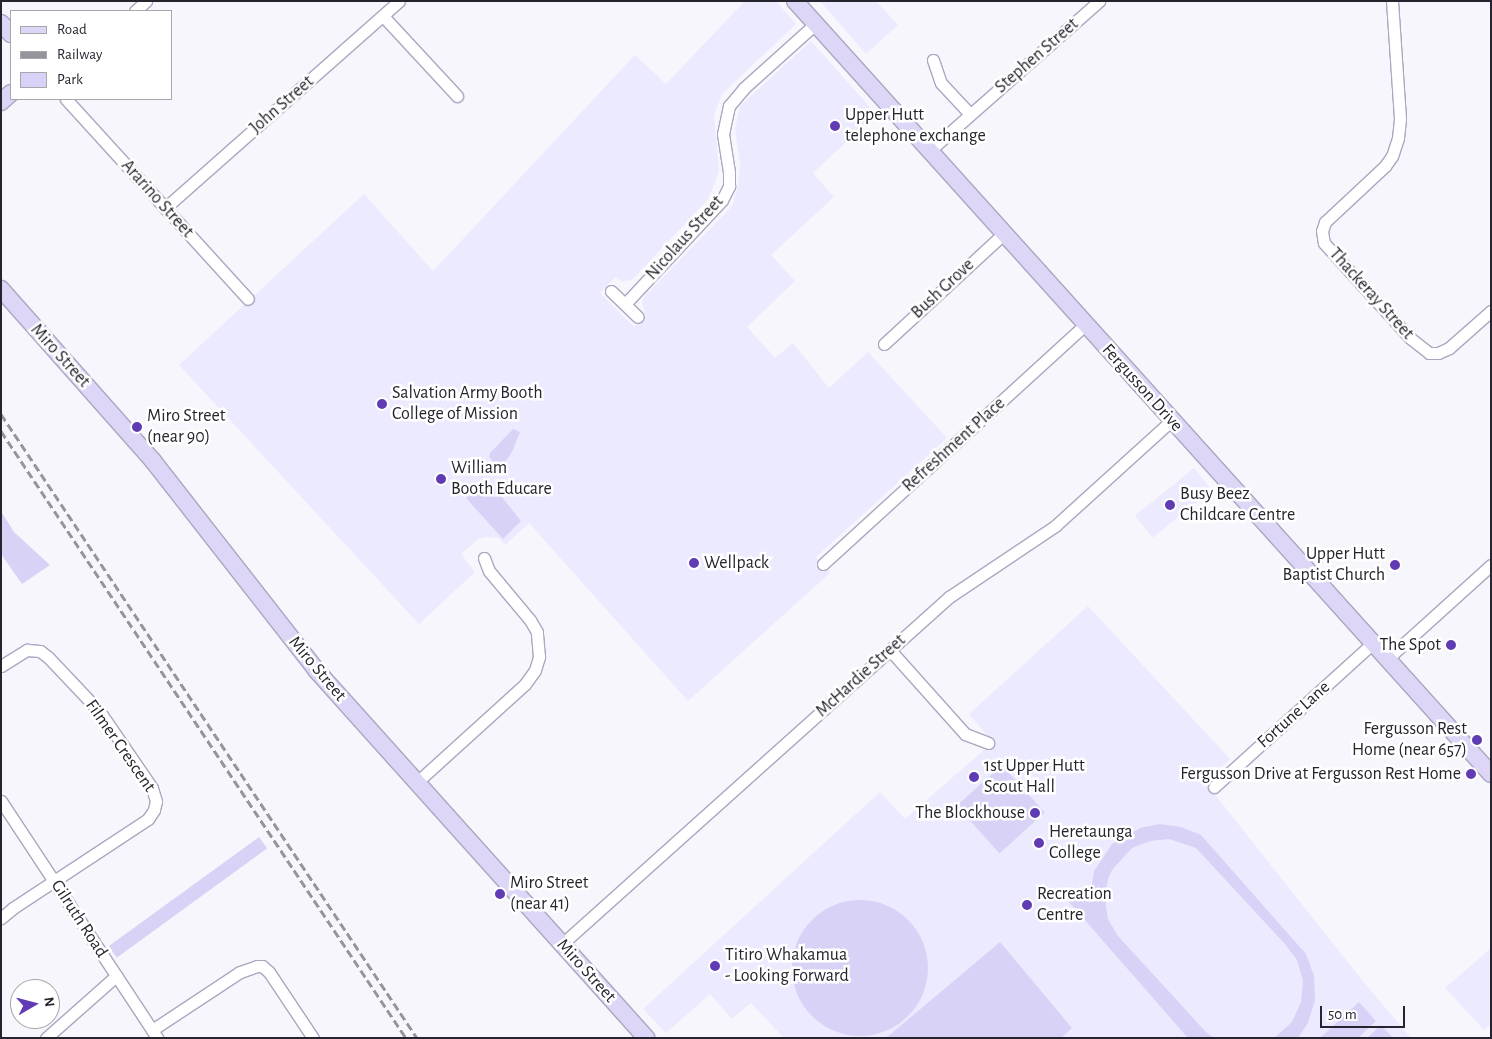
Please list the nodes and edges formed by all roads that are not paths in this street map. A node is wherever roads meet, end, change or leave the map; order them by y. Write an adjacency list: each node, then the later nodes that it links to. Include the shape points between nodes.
1 (146, 1): 6 (street)
2 (399, 1): 7 (street, John Street)
3 (795, 1): 9 (main road, Fergusson Drive)
4 (1099, 1): 14 (street, Stephen Street)
5 (1392, 1): 22 (street, Thackeray Street, via 1400,119 1398,138 1385,166 1325,222 1322,236 1331,250 1425,352 1438,354 1449,348)
6 (136, 10)
7 (383, 16): 12 (street); 16 (street, John Street)
8 (1, 23): 10 (main road)
9 (815, 24): 15 (main road, Fergusson Drive); 21 (street, Nicolaus Street, via 744,88 729,106 723,134 729,186 722,200)
10 (10, 33)
11 (933, 60): 14 (street, via 941,83)
12 (457, 96)
13 (67, 100): 16 (street, Ararino Street)
14 (970, 114): 15 (street, Stephen Street)
15 (929, 151): 17 (main road, Fergusson Drive)
16 (165, 208): 20 (street, Ararino Street)
17 (1003, 234): 24 (main road, Fergusson Drive); 25 (street, Bush Grove)
18 (1, 289): 36 (main road, Miro Street, via 129,432 317,671)
19 (612, 291): 21 (street)
20 (248, 299)
21 (625, 304): 23 (street)
22 (1491, 311)
23 (638, 317)
24 (1085, 324): 26 (main road, Fergusson Drive); 28 (street, Refreshment Place)
25 (884, 344)
26 (1171, 421): 30 (main road, Fergusson Drive); 31 (street, McHardie Street, via 1055,526 949,597)
27 (484, 558): 36 (street, via 488,571 538,632 539,657 525,684)
28 (822, 564)
29 (1491, 565): 32 (street)
30 (1373, 643): 32 (main road, Fergusson Drive); 37 (street, Fortune Lane)
31 (890, 650): 34 (street, via 965,734); 41 (street, McHardie Street)
32 (1387, 659): 35 (main road, Fergusson Drive)
33 (1, 666): 39 (street, Filmer Crescent, via 26,650 40,651 48,657 100,712 156,797 154,810 148,819)
34 (988, 743)
35 (1491, 774)
36 (416, 783): 41 (main road, Miro Street)
37 (1214, 787)
38 (1, 800): 39 (street, Gilruth Road)
39 (54, 881): 40 (street); 42 (street, Gilruth Road)
40 (1, 918)
41 (562, 944): 46 (main road, Miro Street)
42 (116, 976): 43 (street, Gilruth Road); 44 (street)
43 (155, 1034): 45 (street, via 240,972 262,966 270,972)
44 (46, 1038)
45 (313, 1038)
46 (646, 1038)

